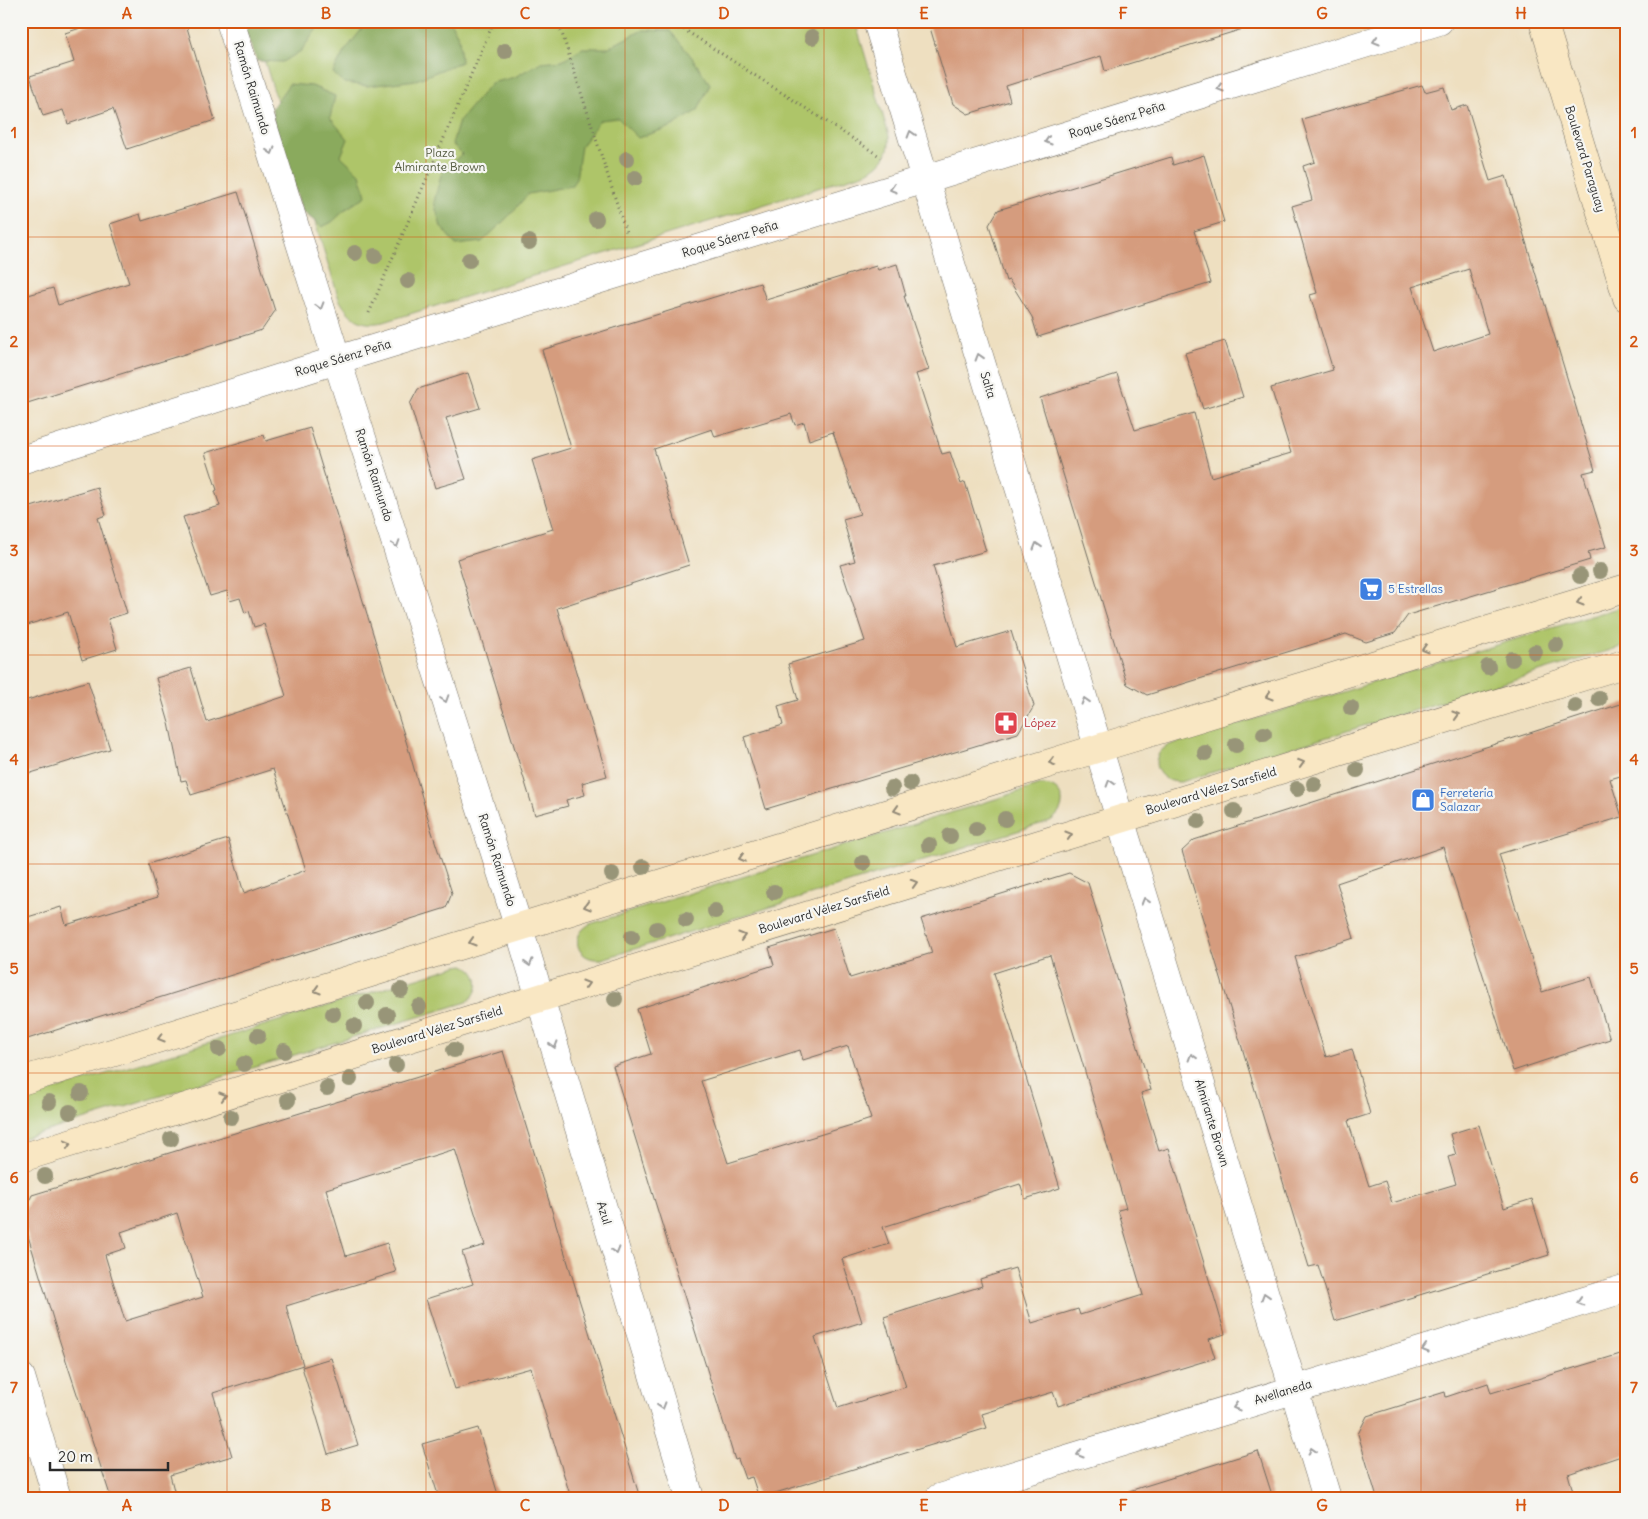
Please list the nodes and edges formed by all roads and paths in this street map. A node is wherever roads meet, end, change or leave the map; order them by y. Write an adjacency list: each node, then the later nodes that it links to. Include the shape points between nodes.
1 (230, 21): 15 (street, Ramón Raimundo, one-way to 15)
2 (494, 21): 14 (path, via 368,316)
3 (558, 21): 12 (path)
4 (671, 21): 9 (path)
5 (877, 21): 11 (street, Salta, one-way to 5)
6 (1439, 21): 11 (street, Roque Sáenz Peña, one-way to 11)
7 (1543, 21): 13 (main road, Boulevard Paraguay)
8 (881, 150): 9 (path)
9 (878, 155): 10 (path); 11 (path)
10 (871, 161)
11 (925, 179): 15 (street, Roque Sáenz Peña, one-way to 15); 19 (street, Salta, one-way to 11)
12 (628, 240)
13 (1627, 298)
14 (377, 316)
15 (337, 360): 16 (street, Roque Sáenz Peña); 21 (street, Ramón Raimundo, one-way to 21)
16 (21, 460)
17 (1627, 588): 19 (main road, one-way to 19)
18 (1627, 663): 20 (main road, Boulevard Vélez Sarsfield, one-way to 18)
19 (1099, 748): 20 (street, Almirante Brown, one-way to 19); 21 (main road, one-way to 21)
20 (1120, 819): 22 (main road, Boulevard Vélez Sarsfield, one-way to 20); 27 (street, Almirante Brown, one-way to 20)
21 (518, 928): 22 (street, Azul, one-way to 22); 23 (main road, one-way to 23)
22 (540, 998): 24 (main road, Boulevard Vélez Sarsfield, one-way to 22); 29 (street, Azul, one-way to 29)
23 (21, 1081)
24 (21, 1158)
25 (1627, 1288): 27 (street, Avellaneda, one-way to 27)
26 (21, 1378): 28 (street)
27 (1293, 1389): 30 (street, Avellaneda, one-way to 30); 31 (street, Almirante Brown, one-way to 27)
28 (57, 1498)
29 (690, 1498)
30 (939, 1498)
31 (1327, 1498)

